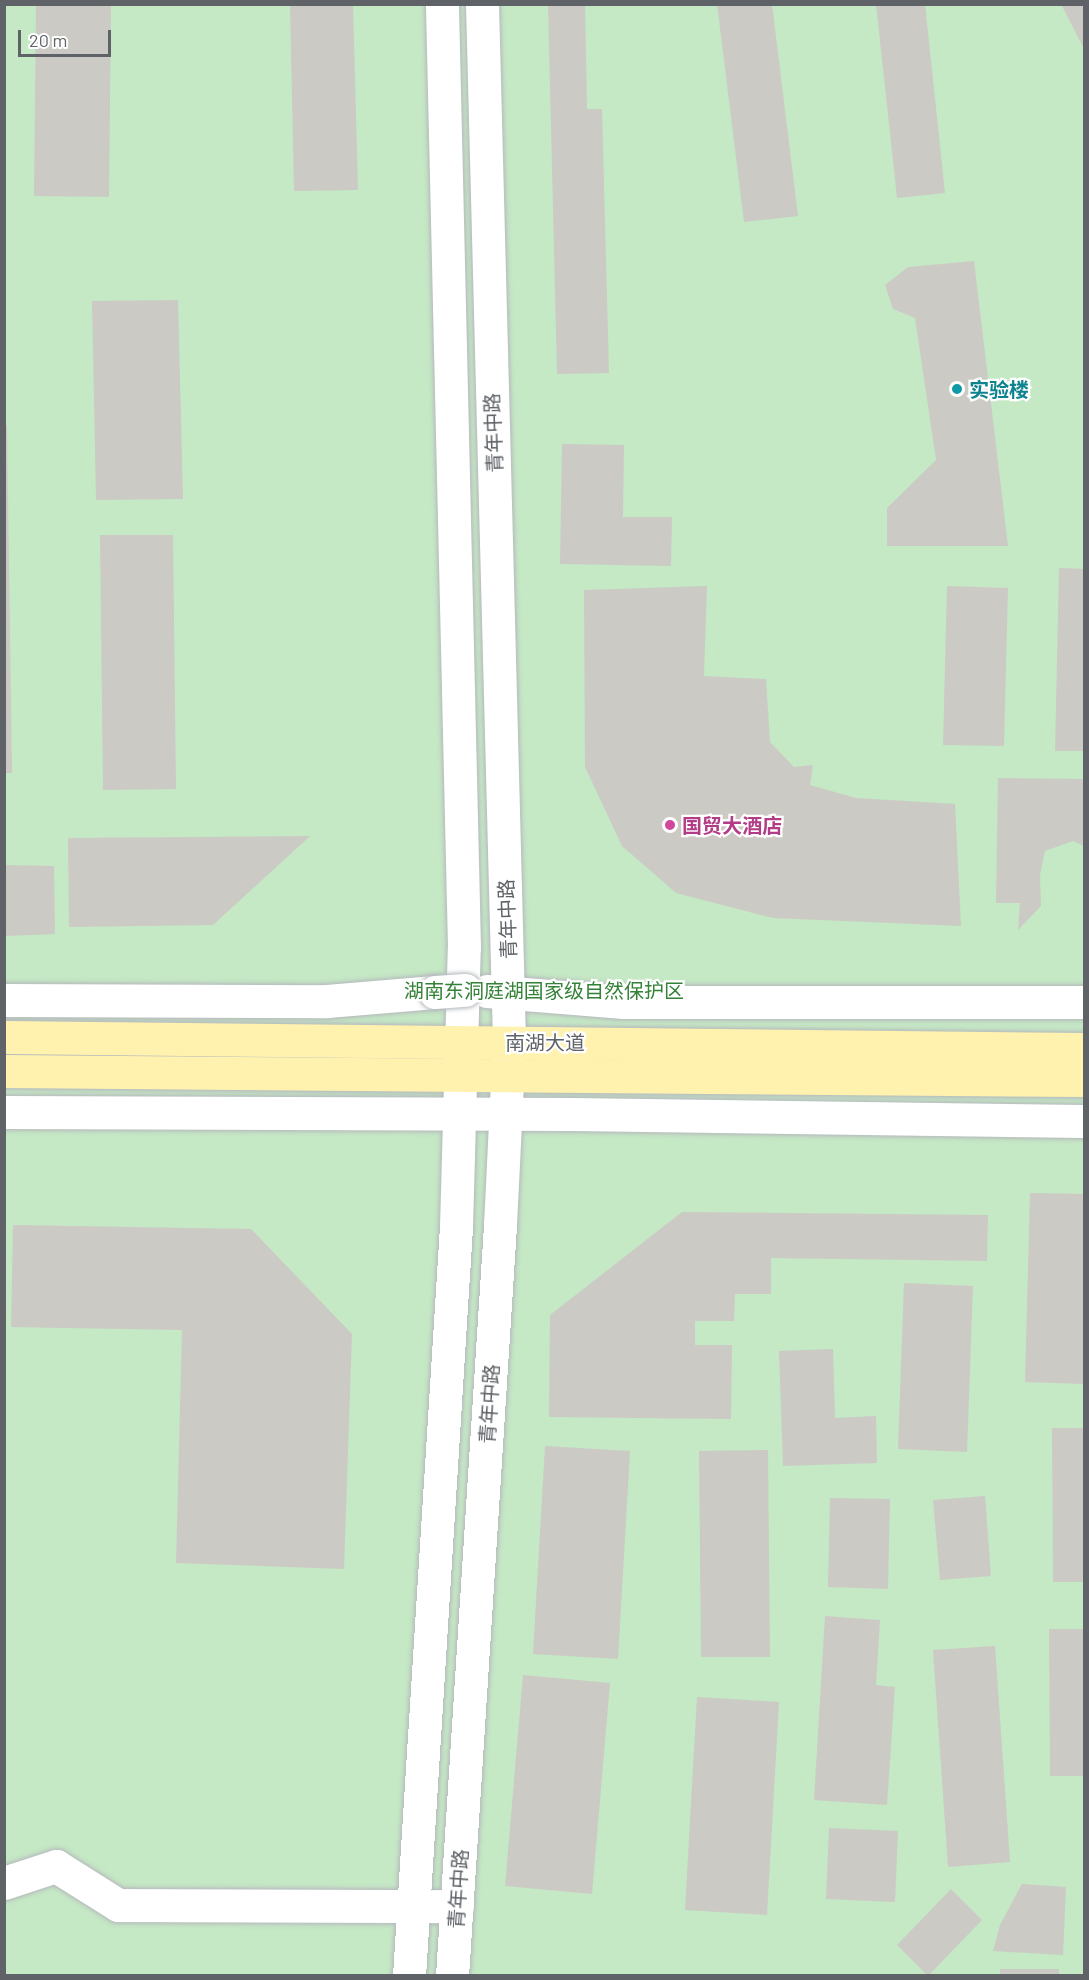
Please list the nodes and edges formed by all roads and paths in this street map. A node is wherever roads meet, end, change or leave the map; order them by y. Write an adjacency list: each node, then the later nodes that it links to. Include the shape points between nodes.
1 (442, 4): 7 (main road, via 464,947)
2 (482, 4): 3 (main road, 青年中路)
3 (509, 992): 4 (main road, via 450,991 327,1001); 5 (main road, via 624,1002); 8 (main road, 青年中路)
4 (4, 1000)
5 (1084, 1002)
6 (4, 1037): 7 (main road, 南湖大道)
7 (461, 1041): 8 (main road, 南湖大道); 11 (main road)
8 (509, 1042): 9 (main road, 南湖大道); 12 (main road, 青年中路)
9 (1084, 1049)
10 (4, 1071): 11 (main road, 南湖大道)
11 (461, 1075): 12 (main road, 南湖大道); 15 (main road)
12 (507, 1075): 13 (main road, 南湖大道); 16 (main road, 青年中路)
13 (1084, 1080)
14 (4, 1112): 15 (main road)
15 (460, 1114): 16 (main road); 19 (main road)
16 (505, 1114): 17 (main road); 20 (main road, 青年中路)
17 (1084, 1121)
18 (4, 1883): 19 (main road, via 56,1866 118,1905)
19 (413, 1906): 20 (main road); 21 (main road)
20 (457, 1906): 22 (main road, 青年中路)
21 (409, 1976)
22 (452, 1976)

